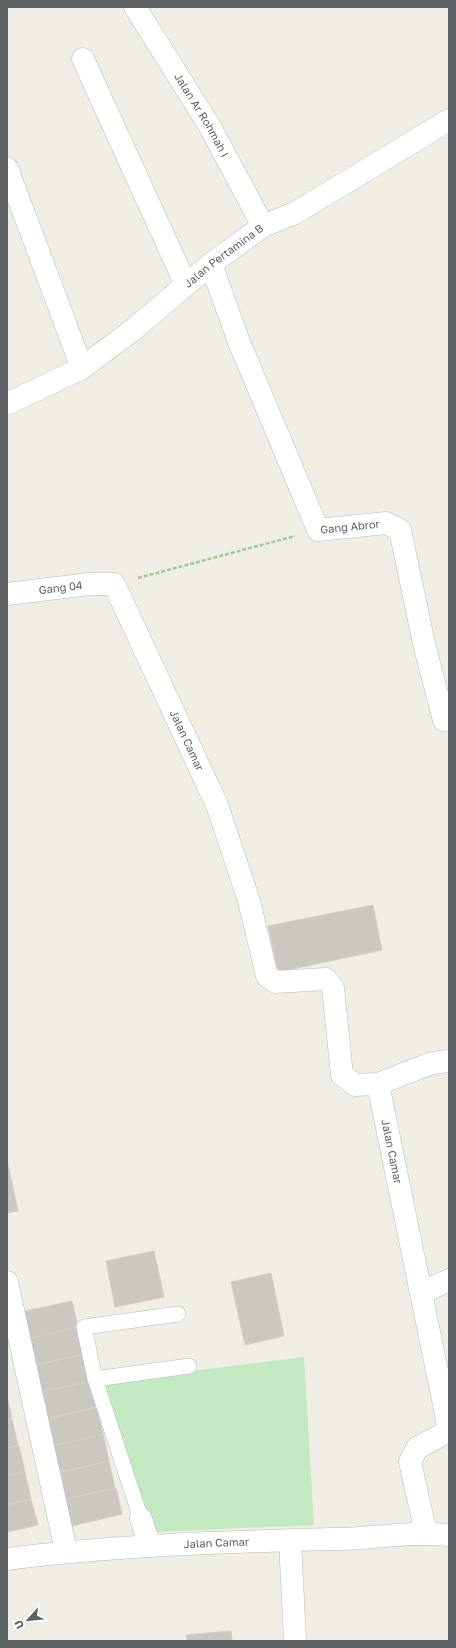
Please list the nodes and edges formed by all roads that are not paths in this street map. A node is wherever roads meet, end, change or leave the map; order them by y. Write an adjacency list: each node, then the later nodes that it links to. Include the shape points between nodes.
1 (135, 7): 5 (street, Jalan Ar Rohmah I, via 209,125)
2 (83, 59): 7 (street)
3 (449, 120): 5 (street, Jalan Pertamina B, via 295,213)
4 (7, 168): 8 (street)
5 (262, 226): 6 (street, Jalan Pertamina B)
6 (211, 264): 7 (street, Jalan Pertamina B); 12 (street, Gang Abror, via 239,342 318,530 386,523 400,530 425,648)
7 (186, 285): 8 (street, Jalan Pertamina B)
8 (82, 368): 9 (street, Jalan Pertamina B)
9 (7, 404)
10 (114, 584): 11 (street, Gang 04, via 90,584); 14 (street, Jalan Camar, via 217,805 249,901 267,976 276,982 326,979 333,988 342,1075 355,1085)
11 (7, 594)
12 (444, 720)
13 (449, 1061): 14 (street, via 432,1063)
14 (378, 1084): 17 (street, Jalan Camar)
15 (449, 1280): 17 (street)
16 (7, 1282): 19 (street)
17 (421, 1293): 22 (street, Jalan Camar)
18 (178, 1314): 21 (lane, via 84,1327)
19 (14, 1351): 28 (street)
20 (189, 1366): 21 (lane)
21 (95, 1379): 23 (lane)
22 (449, 1430): 24 (street, Jalan Camar, via 417,1448 410,1462)
23 (141, 1519): 27 (street)
24 (426, 1533): 25 (street, Jalan Camar); 26 (street, Jalan Camar, via 364,1539)
25 (449, 1535)
26 (290, 1540): 27 (street, Jalan Camar); 30 (street)
27 (150, 1546): 28 (street, Jalan Camar)
28 (66, 1552): 29 (street, Jalan Camar)
29 (7, 1559)
30 (295, 1641)

